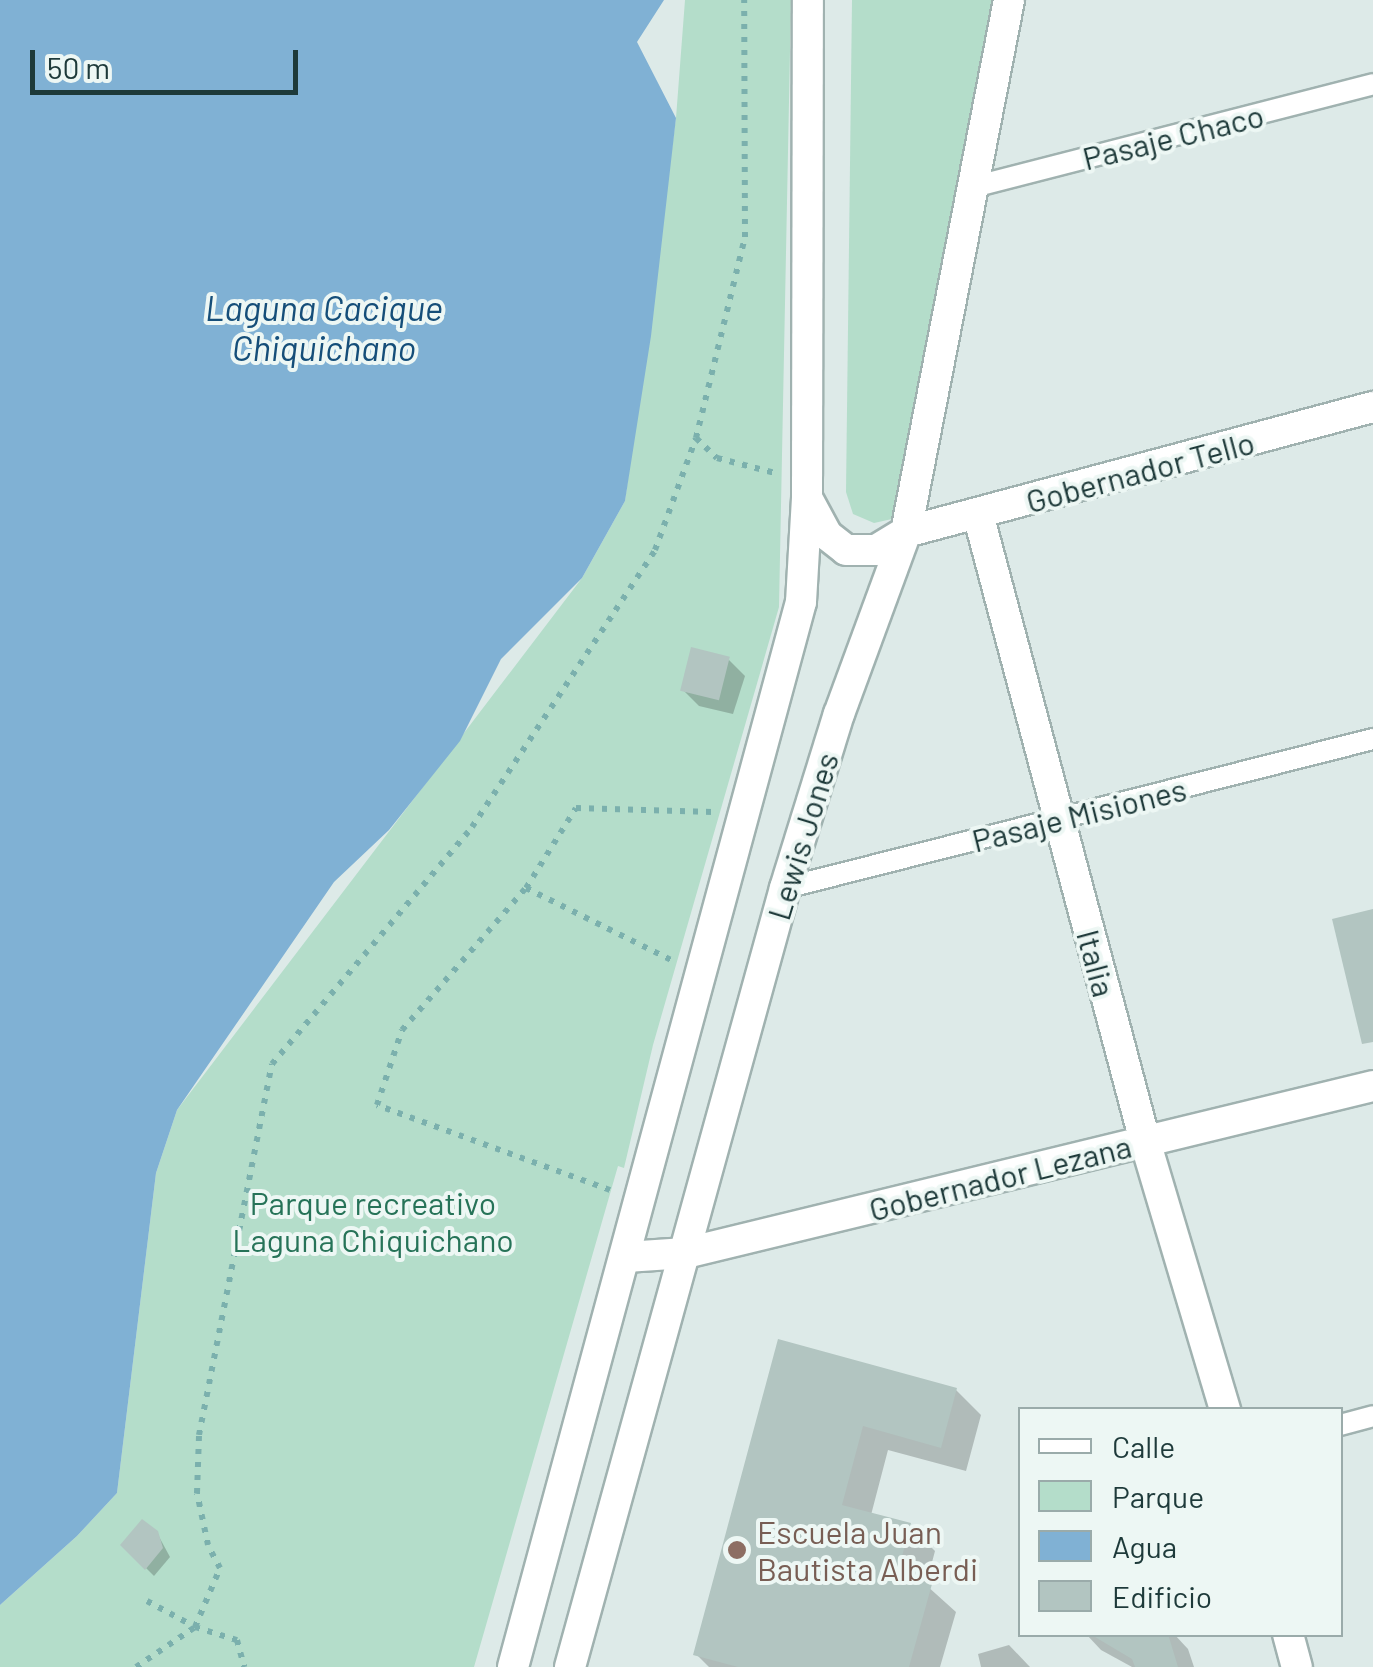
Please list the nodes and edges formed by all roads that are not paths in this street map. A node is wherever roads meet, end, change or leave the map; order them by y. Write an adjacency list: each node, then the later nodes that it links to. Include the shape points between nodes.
1 (808, 0): 6 (street, Lewis Jones)
2 (1009, 0): 4 (street, Lewis Jones)
3 (1373, 84): 4 (lane, Pasaje Chaco)
4 (973, 187): 8 (street, Lewis Jones)
5 (1373, 408): 7 (street, Gobernador Tello)
6 (807, 498): 8 (street, Gobernador Tello, via 827,535 846,550 876,550); 15 (street, Lewis Jones, via 801,602)
7 (978, 514): 8 (street, Gobernador Tello); 10 (street, Italia)
8 (906, 532): 11 (street, Lewis Jones)
9 (1373, 739): 10 (lane, Pasaje Misiones)
10 (1058, 819): 11 (lane, Pasaje Misiones); 13 (street, Italia)
11 (784, 888): 14 (street, Lewis Jones)
12 (1373, 1086): 13 (street, Gobernador Lezana)
13 (1145, 1141): 14 (street, Gobernador Lezana); 16 (street, Italia)
14 (686, 1253): 15 (street, Gobernador Lezana); 21 (street, Lewis Jones)
15 (626, 1258): 20 (street, Lewis Jones)
16 (1224, 1407)
17 (1373, 1416): 18 (lane)
18 (1343, 1424)
19 (1289, 1637): 22 (street)
20 (513, 1667)
21 (570, 1667)
22 (1297, 1667)

